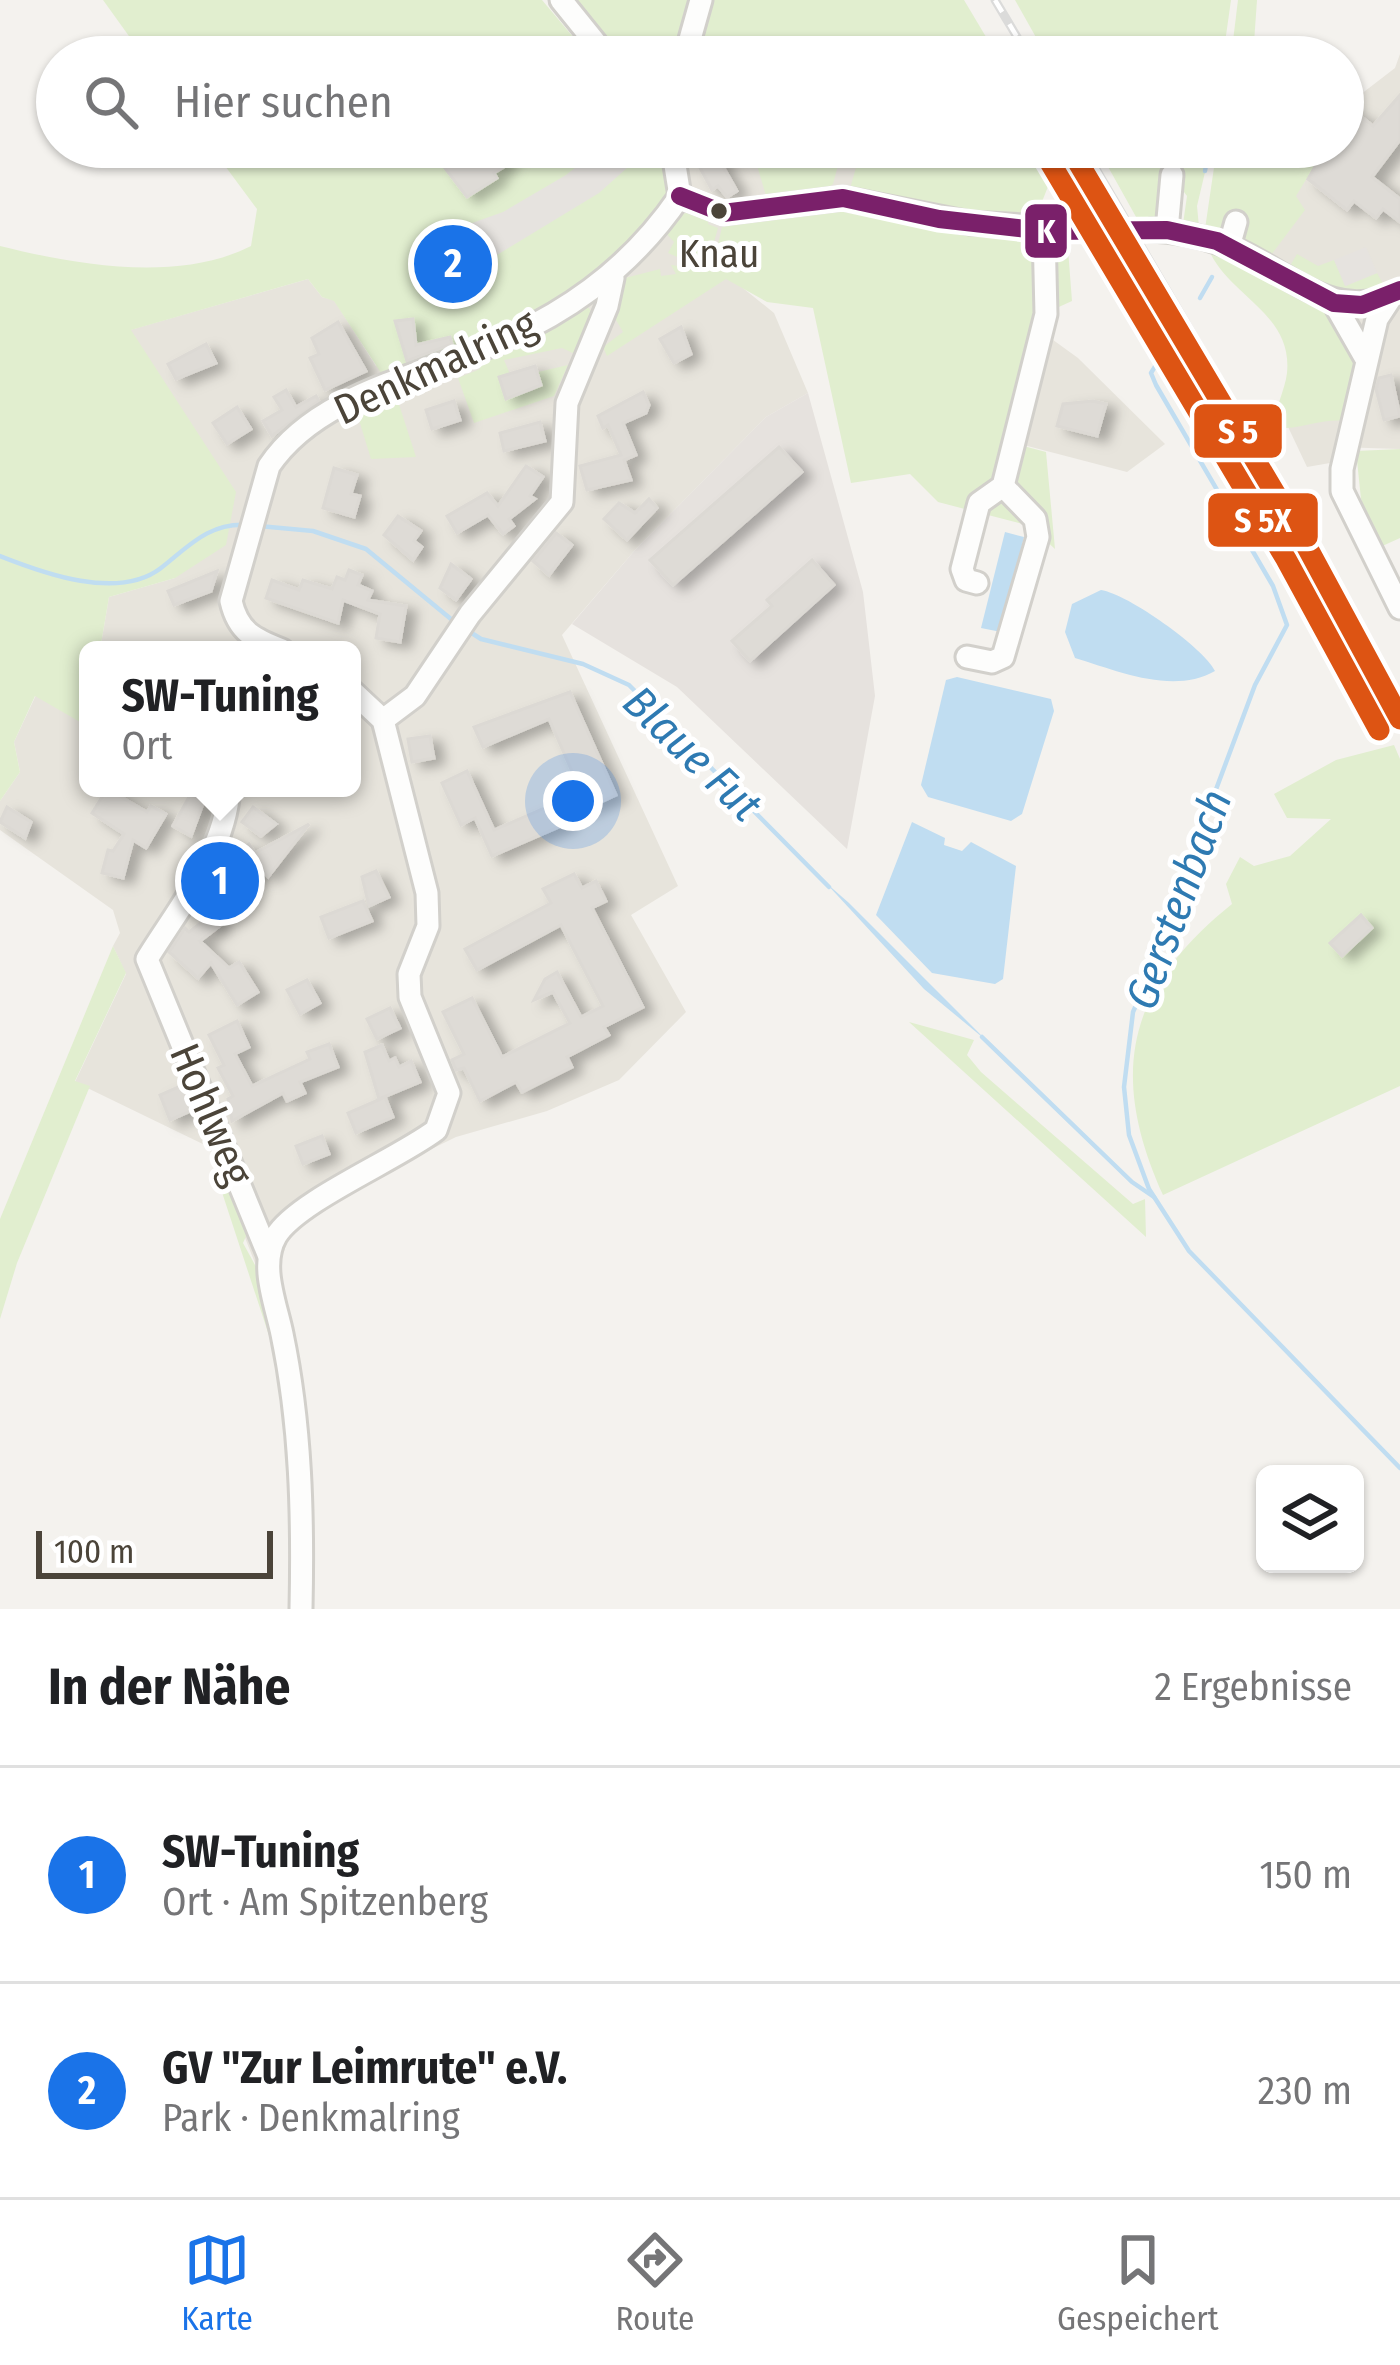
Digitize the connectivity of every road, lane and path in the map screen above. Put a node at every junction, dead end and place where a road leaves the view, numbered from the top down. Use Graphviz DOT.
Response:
graph roads {
  1 [pos="561,0"];
  2 [pos="701,0"];
  3 [pos="591,36"];
  4 [pos="691,36"];
  5 [pos="675,168"];
  6 [pos="1172,175"];
  7 [pos="680,196"];
  8 [pos="1236,223"];
  9 [pos="1099,230"];
  10 [pos="1044,231"];
  11 [pos="1223,244"];
  12 [pos="613,278"];
  13 [pos="1396,293"];
  14 [pos="1334,303"];
  15 [pos="1366,360"];
  16 [pos="1003,486"];
  17 [pos="977,583"];
  18 [pos="1400,608"];
  19 [pos="245,641"];
  20 [pos="967,657"];
  21 [pos="361,699"];
  22 [pos="383,720"];
  23 [pos="229,797"];
  24 [pos="268,1254"];
  25 [pos="301,1609"];
  1 -- 3 [label="street"];
  2 -- 4 [label="street"];
  5 -- 7 [label="street"];
  6 -- 11 [label="street"];
  7 -- 10 [label="street"];
  7 -- 12 [label="street, Denkmalring"];
  8 -- 11 [label="street"];
  9 -- 10 [label="street"];
  10 -- 16 [label="street"];
  11 -- 14 [label="street"];
  12 -- 19 [label="street, Denkmalring"];
  12 -- 22 [label="street, Denkmalring"];
  13 -- 14 [label="street"];
  13 -- 15 [label="street"];
  14 -- 15 [label="street"];
  15 -- 18 [label="street"];
  16 -- 17 [label="street"];
  16 -- 20 [label="street"];
  21 -- 22 [label="street"];
  22 -- 24 [label="street"];
  23 -- 24 [label="street, Hohlweg"];
  24 -- 25 [label="street, Hohlweg"];
}
